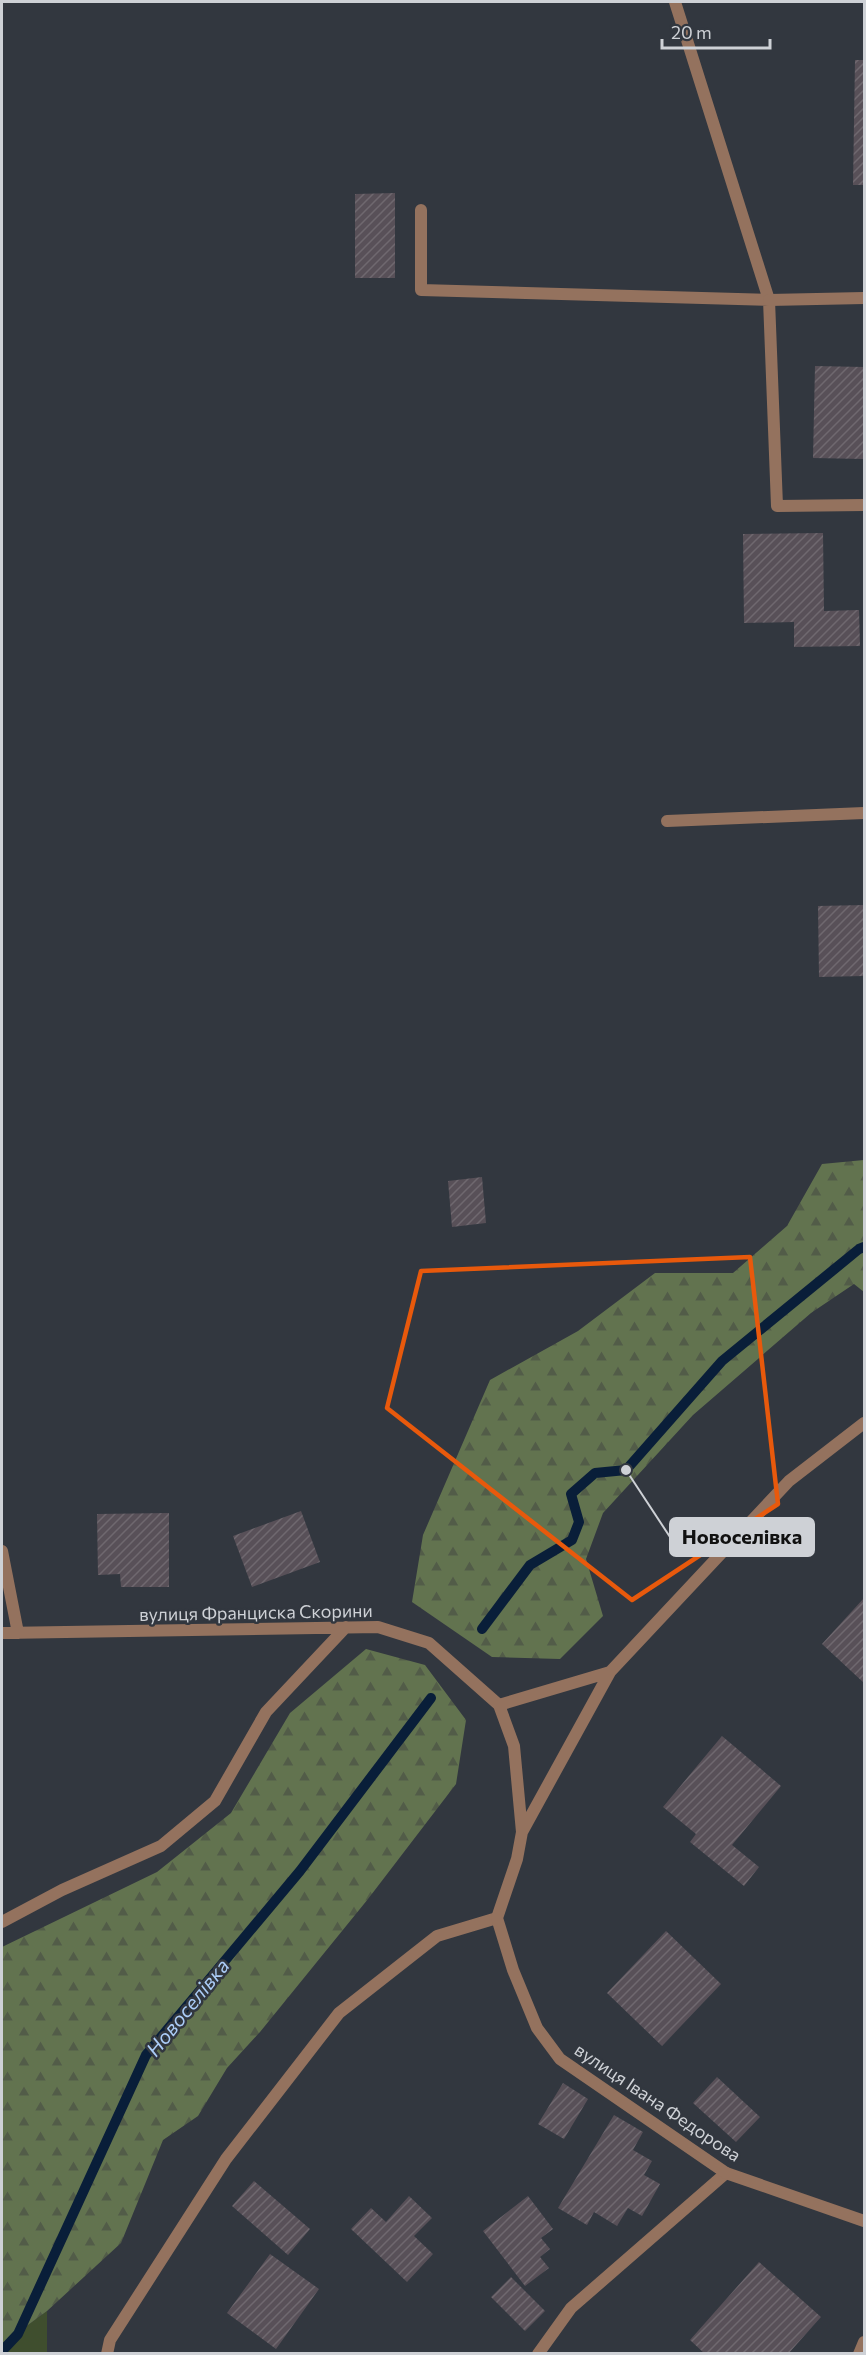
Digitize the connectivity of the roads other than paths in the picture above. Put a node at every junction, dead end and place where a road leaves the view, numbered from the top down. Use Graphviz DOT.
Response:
graph roads {
  1 [pos="675,2"];
  2 [pos="421,210"];
  3 [pos="864,298"];
  4 [pos="769,300"];
  5 [pos="864,505"];
  6 [pos="864,813"];
  7 [pos="667,821"];
  8 [pos="864,1423"];
  9 [pos="2,1551"];
  10 [pos="346,1627"];
  11 [pos="2,1633"];
  12 [pos="18,1633"];
  13 [pos="610,1672"];
  14 [pos="499,1705"];
  15 [pos="522,1832"];
  16 [pos="497,1918"];
  17 [pos="2,1922"];
  18 [pos="726,2173"];
  19 [pos="864,2221"];
  20 [pos="864,2342"];
  21 [pos="107,2354"];
  22 [pos="538,2354"];
  23 [pos="859,2354"];
  1 -- 4 [label="street"];
  2 -- 4 [label="street"];
  3 -- 4 [label="street"];
  4 -- 5 [label="street"];
  6 -- 7 [label="street"];
  8 -- 13 [label="street"];
  9 -- 12 [label="street"];
  10 -- 12 [label="street, вулиця Франциска Скорини"];
  10 -- 14 [label="street, вулиця Франциска Скорини"];
  10 -- 17 [label="street"];
  11 -- 12 [label="street, вулиця Франциска Скорини"];
  13 -- 14 [label="street"];
  13 -- 15 [label="street"];
  14 -- 15 [label="street, вулиця Франциска Скорини"];
  15 -- 16 [label="street"];
  16 -- 18 [label="street, вулиця Івана Федорова"];
  16 -- 21 [label="street"];
  18 -- 19 [label="street, вулиця Івана Федорова"];
  18 -- 22 [label="street"];
  20 -- 23 [label="street"];
}
